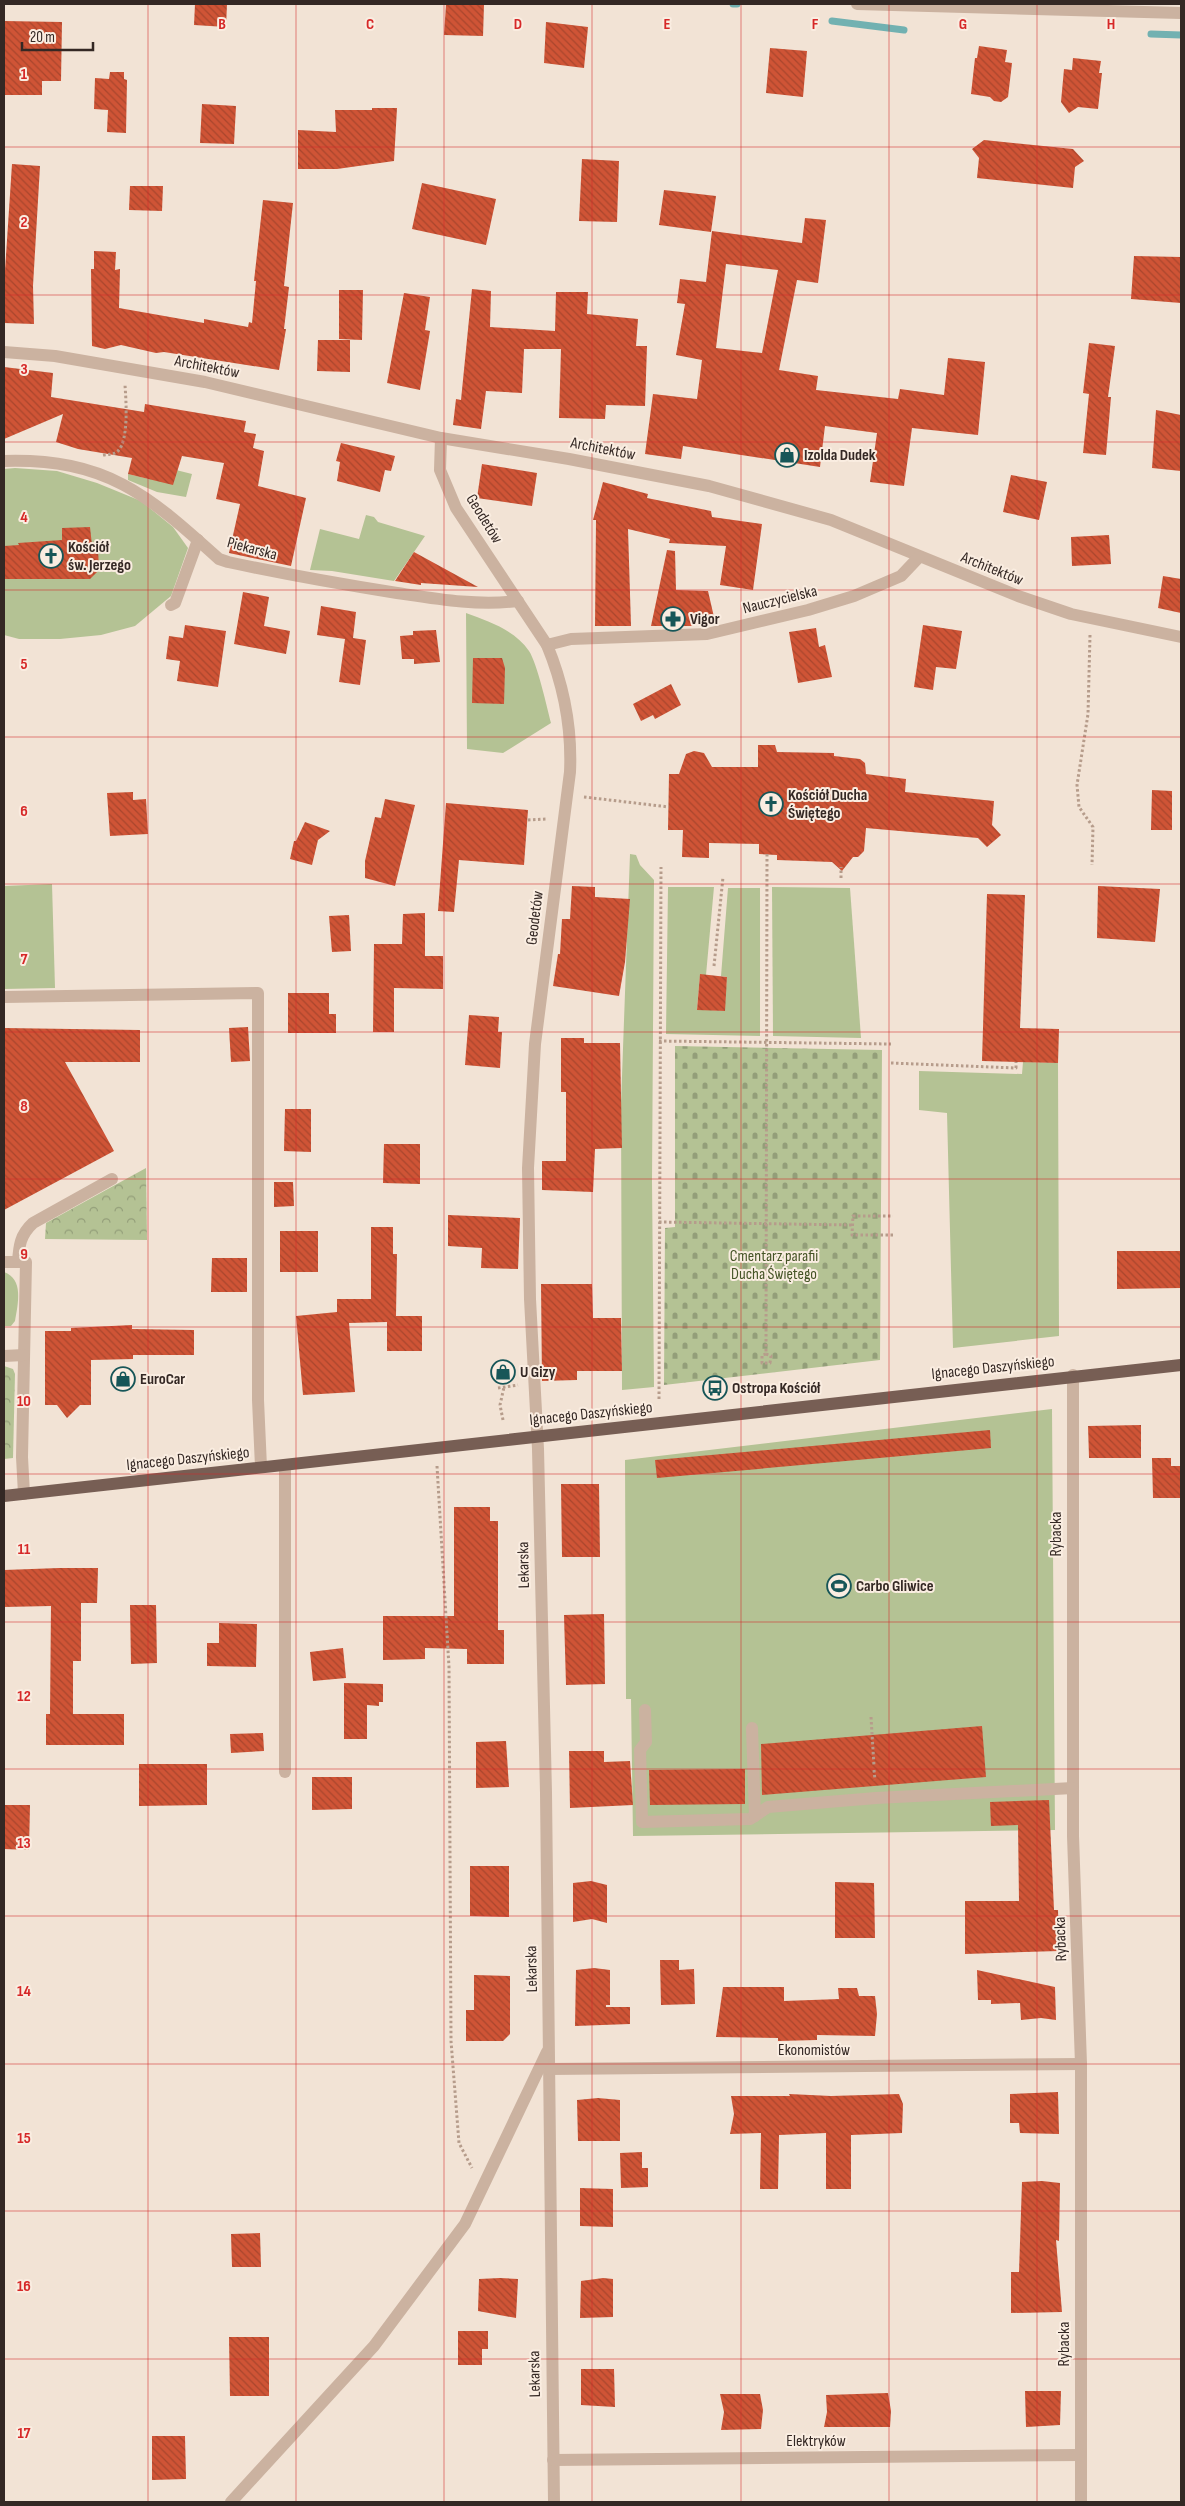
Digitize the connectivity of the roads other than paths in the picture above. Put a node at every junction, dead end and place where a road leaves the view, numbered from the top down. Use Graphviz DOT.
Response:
graph roads {
  1 [pos="857,4"];
  2 [pos="928,5"];
  3 [pos="1181,13"];
  4 [pos="4,352"];
  5 [pos="440,438"];
  6 [pos="4,461"];
  7 [pos="198,540"];
  8 [pos="919,557"];
  9 [pos="518,601"];
  10 [pos="171,605"];
  11 [pos="1181,637"];
  12 [pos="548,645"];
  13 [pos="4,997"];
  14 [pos="112,1179"];
  15 [pos="4,1262"];
  16 [pos="18,1262"];
  17 [pos="24,1355"];
  18 [pos="4,1356"];
  19 [pos="1181,1365"];
  20 [pos="1073,1375"];
  21 [pos="537,1436"];
  22 [pos="285,1465"];
  23 [pos="261,1467"];
  24 [pos="24,1494"];
  25 [pos="4,1496"];
  26 [pos="645,1710"];
  27 [pos="752,1728"];
  28 [pos="285,1772"];
  29 [pos="1073,1788"];
  30 [pos="755,1816"];
  31 [pos="549,2047"];
  32 [pos="1081,2064"];
  33 [pos="548,2069"];
  34 [pos="1080,2455"];
  35 [pos="553,2460"];
  36 [pos="231,2502"];
  37 [pos="554,2502"];
  38 [pos="1081,2502"];
  1 -- 2 [label="street"];
  2 -- 3 [label="street"];
  4 -- 5 [label="street, Architektów"];
  5 -- 8 [label="street, Architektów"];
  5 -- 9 [label="street, Geodetów"];
  6 -- 7 [label="street, Piekarska"];
  7 -- 9 [label="street, Piekarska"];
  7 -- 10 [label="street"];
  8 -- 11 [label="street, Architektów"];
  8 -- 12 [label="street, Nauczycielska"];
  9 -- 12 [label="street, Geodetów"];
  12 -- 21 [label="street, Geodetów"];
  13 -- 23 [label="street"];
  14 -- 16 [label="street"];
  15 -- 16 [label="street"];
  16 -- 17 [label="street"];
  17 -- 18 [label="street"];
  17 -- 24 [label="street"];
  19 -- 20 [label="main road, Ignacego Daszyńskiego"];
  20 -- 21 [label="main road, Ignacego Daszyńskiego"];
  20 -- 29 [label="street, Rybacka"];
  21 -- 22 [label="main road, Ignacego Daszyńskiego"];
  21 -- 31 [label="street, Lekarska"];
  22 -- 23 [label="main road, Ignacego Daszyńskiego"];
  22 -- 28 [label="street"];
  23 -- 24 [label="main road, Ignacego Daszyńskiego"];
  24 -- 25 [label="main road, Ignacego Daszyńskiego"];
  26 -- 30 [label="street"];
  27 -- 30 [label="street"];
  29 -- 30 [label="street"];
  29 -- 32 [label="street, Rybacka"];
  31 -- 33 [label="street, Lekarska"];
  31 -- 36 [label="street"];
  32 -- 33 [label="street, Ekonomistów"];
  32 -- 34 [label="street, Rybacka"];
  33 -- 35 [label="street, Lekarska"];
  34 -- 35 [label="street, Elektryków"];
  34 -- 38 [label="street, Rybacka"];
  35 -- 37 [label="street, Lekarska"];
}
